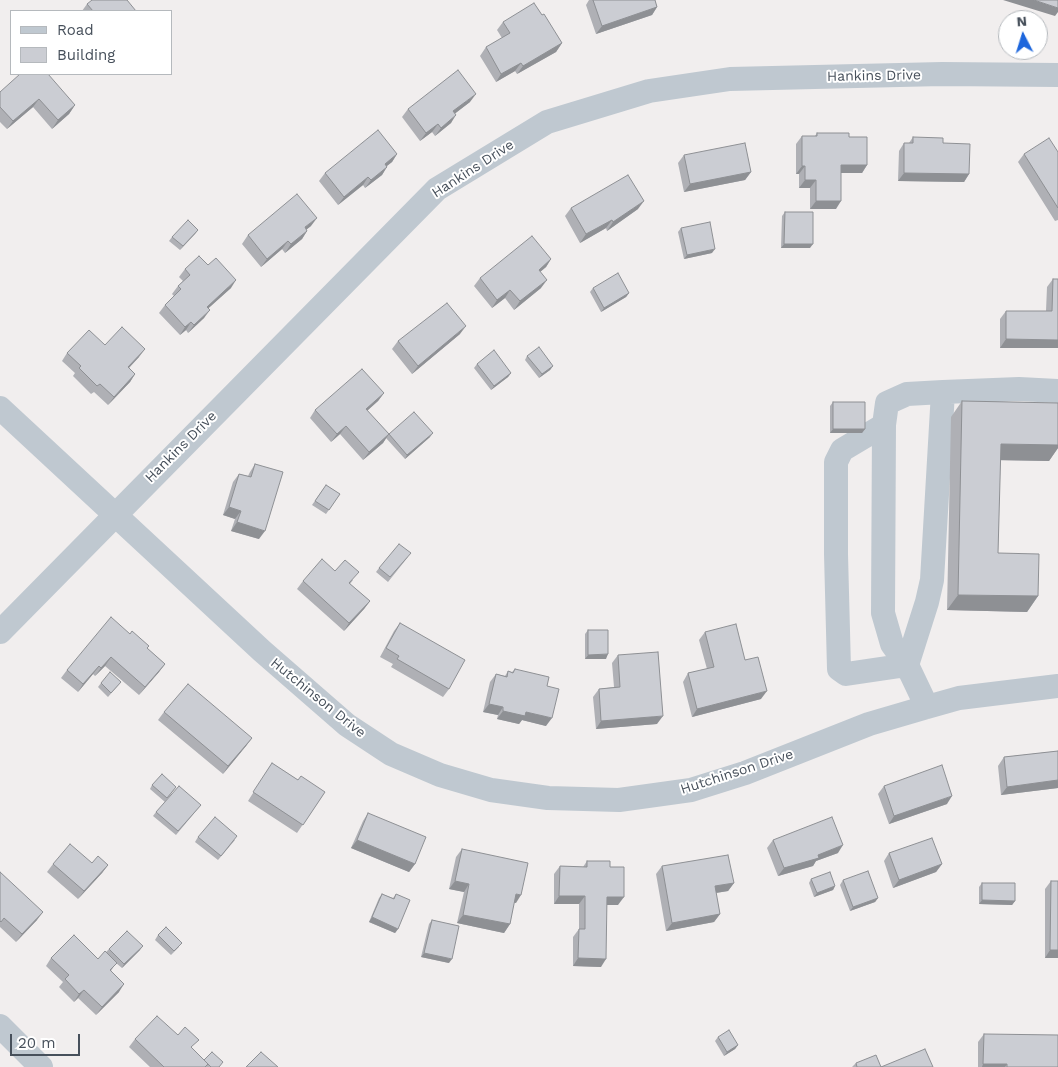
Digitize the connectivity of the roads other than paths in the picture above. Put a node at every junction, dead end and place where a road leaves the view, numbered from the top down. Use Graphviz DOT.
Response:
graph roads {
  1 [pos="1058,75"];
  2 [pos="1053,391"];
  3 [pos="943,392"];
  4 [pos="0,408"];
  5 [pos="884,425"];
  6 [pos="114,515"];
  7 [pos="0,632"];
  8 [pos="907,665"];
  9 [pos="1058,686"];
  10 [pos="927,707"];
  11 [pos="0,1026"];
  12 [pos="41,1067"];
  1 -- 6 [label="street, Hankins Drive"];
  2 -- 3 [label="street"];
  3 -- 5 [label="street"];
  3 -- 8 [label="street"];
  4 -- 6 [label="street, Hutchinson Drive"];
  5 -- 8 [label="street"];
  5 -- 8 [label="street"];
  6 -- 7 [label="street, Hankins Drive"];
  6 -- 10 [label="street, Hutchinson Drive"];
  8 -- 10 [label="street"];
  9 -- 10 [label="street, Hutchinson Drive"];
  11 -- 12 [label="street"];
}
